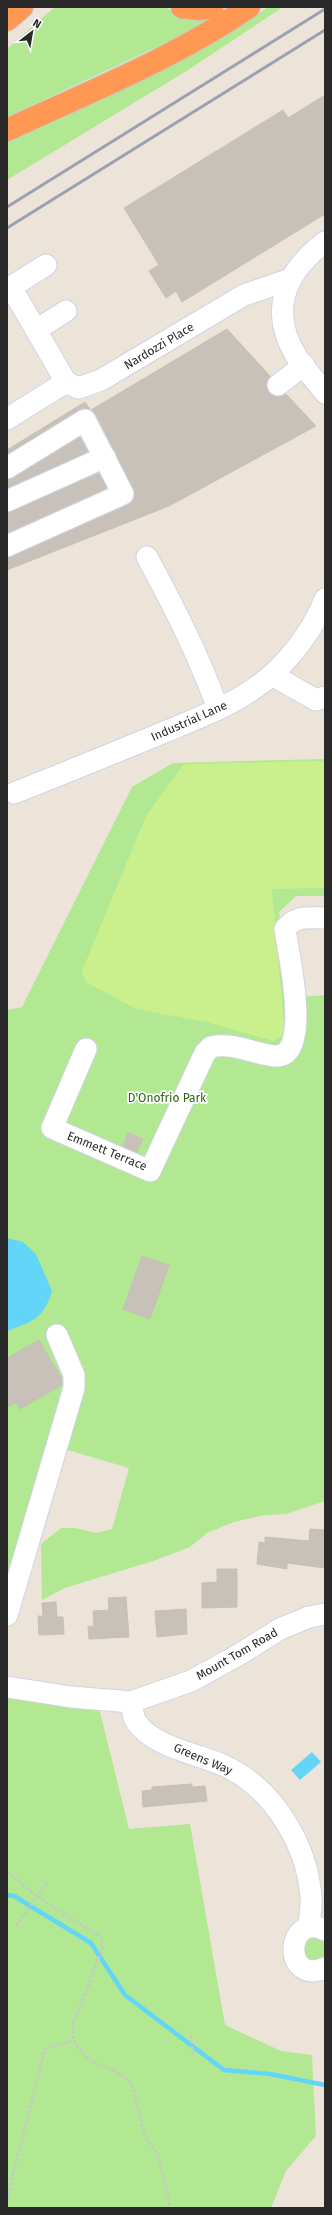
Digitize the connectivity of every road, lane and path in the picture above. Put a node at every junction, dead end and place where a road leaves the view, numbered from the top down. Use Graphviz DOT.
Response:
graph roads {
  1 [pos="22,7"];
  2 [pos="182,7"];
  3 [pos="212,7"];
  4 [pos="249,7"];
  5 [pos="7,20"];
  6 [pos="7,130"];
  7 [pos="325,242"];
  8 [pos="46,265"];
  9 [pos="288,280"];
  10 [pos="66,311"];
  11 [pos="41,338"];
  12 [pos="304,366"];
  13 [pos="66,382"];
  14 [pos="278,385"];
  15 [pos="325,392"];
  16 [pos="7,419"];
  17 [pos="105,457"];
  18 [pos="7,468"];
  19 [pos="7,501"];
  20 [pos="7,546"];
  21 [pos="147,557"];
  22 [pos="325,599"];
  23 [pos="272,675"];
  24 [pos="322,694"];
  25 [pos="218,709"];
  26 [pos="14,793"];
  27 [pos="325,918"];
  28 [pos="86,1049"];
  29 [pos="57,1335"];
  30 [pos="325,1614"];
  31 [pos="7,1615"];
  32 [pos="7,1687"];
  33 [pos="130,1702"];
  34 [pos="7,1871"];
  35 [pos="48,1881"];
  36 [pos="16,1926"];
  37 [pos="317,1928"];
  38 [pos="325,1968"];
  39 [pos="191,2036"];
  40 [pos="73,2041"];
  41 [pos="192,2054"];
  42 [pos="7,2200"];
  43 [pos="169,2208"];
  1 -- 5 [label="highway"];
  2 -- 3 [label="highway"];
  4 -- 6 [label="highway"];
  7 -- 9 [label="street"];
  8 -- 11 [label="street"];
  9 -- 12 [label="street"];
  9 -- 13 [label="street, Nardozzi Place"];
  10 -- 11 [label="street"];
  11 -- 13 [label="street"];
  12 -- 14 [label="street"];
  12 -- 15 [label="street"];
  13 -- 16 [label="street"];
  17 -- 18 [label="street"];
  17 -- 19 [label="street"];
  17 -- 20 [label="street"];
  21 -- 25 [label="street"];
  22 -- 23 [label="street, Industrial Lane"];
  23 -- 24 [label="street"];
  23 -- 25 [label="street, Industrial Lane"];
  25 -- 26 [label="street, Industrial Lane"];
  27 -- 28 [label="street, Emmett Terrace"];
  29 -- 31 [label="street"];
  30 -- 33 [label="street, Mount Tom Road"];
  32 -- 33 [label="street, Mount Tom Road"];
  33 -- 37 [label="street, Greens Way"];
  34 -- 40 [label="path"];
  35 -- 36 [label="path, bridge"];
  37 -- 38 [label="street, Greens Way"];
  39 -- 41 [label="path"];
  40 -- 42 [label="path"];
  40 -- 43 [label="path"];
}
